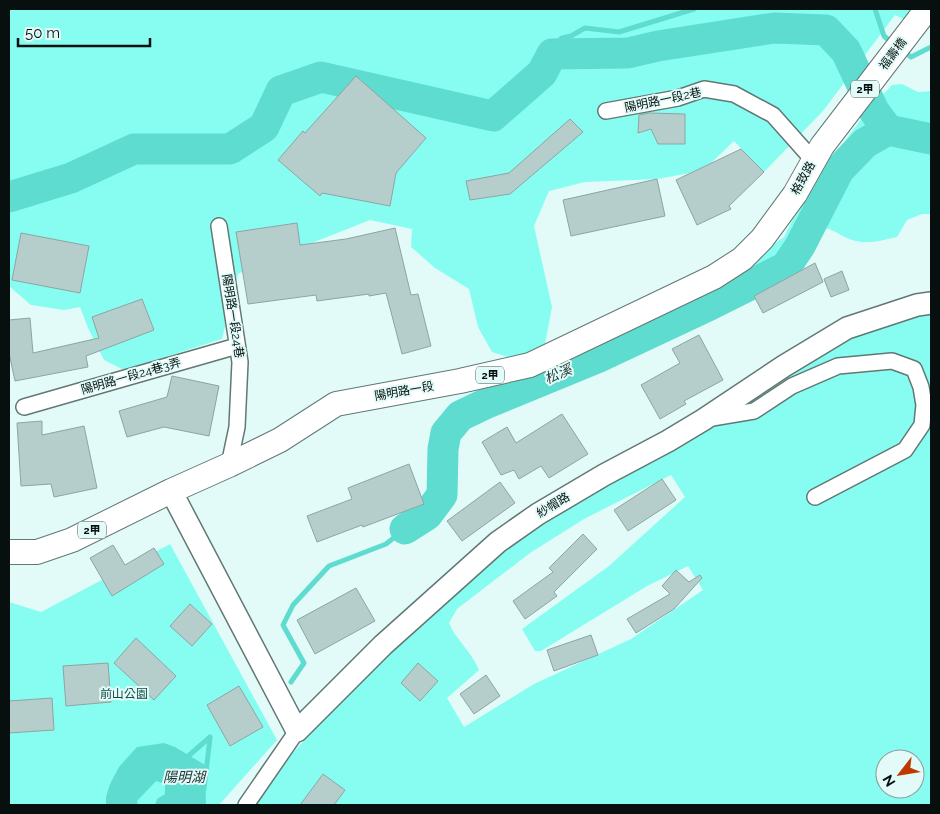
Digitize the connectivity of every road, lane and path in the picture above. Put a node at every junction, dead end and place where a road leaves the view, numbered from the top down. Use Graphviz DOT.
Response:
graph roads {
  1 [pos="927,9"];
  2 [pos="606,112"];
  3 [pos="818,153"];
  4 [pos="784,210"];
  5 [pos="219,226"];
  6 [pos="931,302"];
  7 [pos="237,346"];
  8 [pos="24,407"];
  9 [pos="703,420"];
  10 [pos="229,466"];
  11 [pos="171,491"];
  12 [pos="816,497"];
  13 [pos="9,552"];
  14 [pos="297,730"];
  15 [pos="246,805"];
  1 -- 3 [label="main road, 福壽橋 / 2甲"];
  2 -- 3 [label="street, 陽明路一段2巷"];
  3 -- 4 [label="main road, 格致路 / 2甲"];
  4 -- 10 [label="main road, 陽明路一段 / 2甲"];
  5 -- 7 [label="street, 陽明路一段24巷"];
  6 -- 9 [label="street, 紗帽路"];
  7 -- 8 [label="street, 陽明路一段24巷3弄"];
  7 -- 10 [label="street, 陽明路一段24巷"];
  9 -- 12 [label="street"];
  9 -- 14 [label="street, 紗帽路"];
  10 -- 11 [label="main road, 陽明路一段 / 2甲"];
  11 -- 13 [label="main road, 陽明路一段 / 2甲"];
  11 -- 14 [label="street"];
  14 -- 15 [label="street, 紗帽路"];
}
